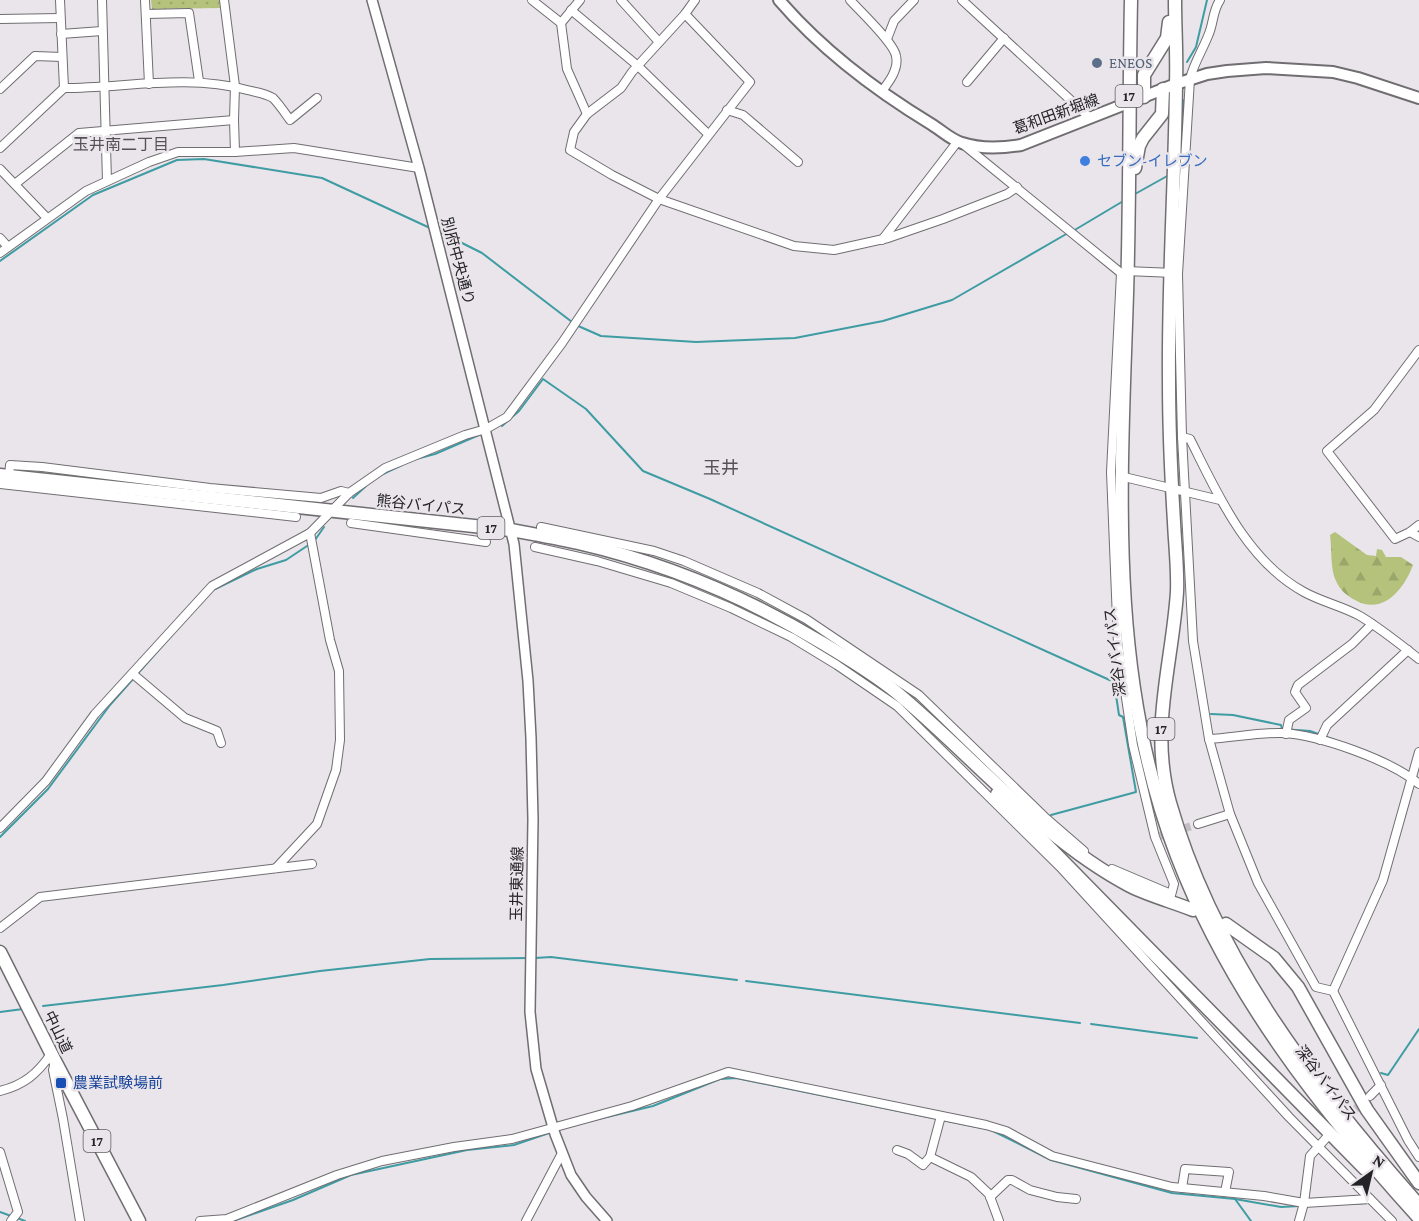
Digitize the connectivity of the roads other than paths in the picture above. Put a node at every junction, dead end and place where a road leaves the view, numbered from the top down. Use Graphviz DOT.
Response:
graph roads {
  1 [pos="60,0"];
  2 [pos="102,0"];
  3 [pos="145,0"];
  4 [pos="224,0"];
  5 [pos="372,0"];
  6 [pos="532,0"];
  7 [pos="580,0"];
  8 [pos="621,0"];
  9 [pos="695,0"];
  10 [pos="779,0"];
  11 [pos="850,0"];
  12 [pos="914,0"];
  13 [pos="962,0"];
  14 [pos="1131,0"];
  15 [pos="1220,0"];
  16 [pos="1175,5"];
  17 [pos="571,10"];
  18 [pos="146,14"];
  19 [pos="685,14"];
  20 [pos="60,18"];
  21 [pos="0,19"];
  22 [pos="561,23"];
  23 [pos="102,31"];
  24 [pos="61,34"];
  25 [pos="1004,38"];
  26 [pos="887,39"];
  27 [pos="659,42"];
  28 [pos="62,57"];
  29 [pos="638,66"];
  30 [pos="1190,79"];
  31 [pos="199,81"];
  32 [pos="967,82"];
  33 [pos="149,84"];
  34 [pos="1176,84"];
  35 [pos="1,85"];
  36 [pos="235,86"];
  37 [pos="63,88"];
  38 [pos="104,88"];
  39 [pos="1163,89"];
  40 [pos="882,91"];
  41 [pos="1144,97"];
  42 [pos="317,98"];
  43 [pos="1419,98"];
  44 [pos="1129,103"];
  45 [pos="727,110"];
  46 [pos="587,114"];
  47 [pos="1090,118"];
  48 [pos="234,120"];
  49 [pos="104,131"];
  50 [pos="708,134"];
  51 [pos="960,142"];
  52 [pos="0,148"];
  53 [pos="236,152"];
  54 [pos="798,162"];
  55 [pos="419,168"];
  56 [pos="0,169"];
  57 [pos="107,181"];
  58 [pos="15,184"];
  59 [pos="1017,187"];
  60 [pos="1128,195"];
  61 [pos="659,199"];
  62 [pos="47,218"];
  63 [pos="0,238"];
  64 [pos="882,240"];
  65 [pos="8,247"];
  66 [pos="0,253"];
  67 [pos="1124,272"];
  68 [pos="1174,273"];
  69 [pos="1419,350"];
  70 [pos="1416,364"];
  71 [pos="486,429"];
  72 [pos="1182,437"];
  73 [pos="1116,474"];
  74 [pos="3,478"];
  75 [pos="1172,488"];
  76 [pos="1185,492"];
  77 [pos="349,493"];
  78 [pos="1220,500"];
  79 [pos="238,505"];
  80 [pos="330,511"];
  81 [pos="296,517"];
  82 [pos="392,518"];
  83 [pos="351,523"];
  84 [pos="1419,525"];
  85 [pos="541,527"];
  86 [pos="511,530"];
  87 [pos="1410,532"];
  88 [pos="310,533"];
  89 [pos="1419,537"];
  90 [pos="486,542"];
  91 [pos="535,547"];
  92 [pos="680,560"];
  93 [pos="673,577"];
  94 [pos="1372,624"];
  95 [pos="798,628"];
  96 [pos="1408,650"];
  97 [pos="1419,659"];
  98 [pos="133,674"];
  99 [pos="935,727"];
  100 [pos="1286,734"];
  101 [pos="1321,737"];
  102 [pos="1209,739"];
  103 [pos="221,743"];
  104 [pos="1419,752"];
  105 [pos="1416,781"];
  106 [pos="1230,814"];
  107 [pos="1198,824"];
  108 [pos="0,828"];
  109 [pos="1086,856"];
  110 [pos="312,864"];
  111 [pos="1065,867"];
  112 [pos="276,868"];
  113 [pos="1170,898"];
  114 [pos="1193,910"];
  115 [pos="1226,924"];
  116 [pos="0,928"];
  117 [pos="0,952"];
  118 [pos="1333,991"];
  119 [pos="53,1057"];
  120 [pos="1381,1085"];
  121 [pos="0,1091"];
  122 [pos="1370,1096"];
  123 [pos="940,1119"];
  124 [pos="554,1129"];
  125 [pos="1327,1137"];
  126 [pos="1318,1146"];
  127 [pos="897,1150"];
  128 [pos="0,1152"];
  129 [pos="562,1153"];
  130 [pos="1418,1155"];
  131 [pos="930,1156"];
  132 [pos="1419,1183"];
  133 [pos="1182,1188"];
  134 [pos="1225,1192"];
  135 [pos="990,1197"];
  136 [pos="1076,1199"];
  137 [pos="1370,1199"];
  138 [pos="1419,1204"];
  139 [pos="1303,1206"];
  140 [pos="14,1218"];
  141 [pos="1419,1218"];
  142 [pos="80,1221"];
  143 [pos="139,1221"];
  144 [pos="200,1221"];
  145 [pos="526,1221"];
  146 [pos="607,1221"];
  147 [pos="999,1221"];
  148 [pos="1299,1221"];
  149 [pos="1392,1221"];
  150 [pos="1415,1221"];
  1 -- 20 [label="street"];
  2 -- 23 [label="street"];
  3 -- 18 [label="street"];
  4 -- 36 [label="street"];
  5 -- 55 [label="street, 別府中央通り"];
  6 -- 22 [label="street"];
  7 -- 17 [label="street"];
  8 -- 27 [label="street"];
  9 -- 19 [label="street"];
  10 -- 40 [label="main road, 葛和田新堀線"];
  11 -- 26 [label="street"];
  12 -- 26 [label="street"];
  13 -- 25 [label="street"];
  14 -- 44 [label="highway, 深谷バイパス / 17"];
  15 -- 30 [label="street"];
  16 -- 34 [label="highway, 深谷バイパス / 17"];
  16 -- 41 [label="highway"];
  17 -- 22 [label="street"];
  17 -- 29 [label="street"];
  18 -- 31 [label="street"];
  18 -- 33 [label="street"];
  19 -- 27 [label="street"];
  19 -- 45 [label="street"];
  20 -- 21 [label="street"];
  20 -- 24 [label="street"];
  22 -- 46 [label="street"];
  23 -- 24 [label="street"];
  23 -- 38 [label="street"];
  24 -- 28 [label="street"];
  25 -- 32 [label="street"];
  25 -- 47 [label="street"];
  26 -- 40 [label="street"];
  27 -- 29 [label="street"];
  28 -- 35 [label="street"];
  28 -- 37 [label="street"];
  29 -- 46 [label="street"];
  29 -- 50 [label="street"];
  30 -- 34 [label="main road, 葛和田新堀線"];
  30 -- 43 [label="main road, 葛和田新堀線"];
  30 -- 68 [label="street"];
  31 -- 33 [label="street"];
  31 -- 36 [label="street"];
  33 -- 38 [label="street"];
  34 -- 39 [label="main road, 葛和田新堀線"];
  34 -- 68 [label="highway, 深谷バイパス / 17"];
  36 -- 42 [label="street"];
  36 -- 48 [label="street"];
  37 -- 38 [label="street"];
  37 -- 52 [label="street"];
  38 -- 49 [label="street"];
  39 -- 41 [label="main road, 葛和田新堀線"];
  39 -- 60 [label="highway"];
  40 -- 51 [label="main road, 葛和田新堀線"];
  41 -- 44 [label="main road, 葛和田新堀線"];
  44 -- 47 [label="main road, 葛和田新堀線"];
  44 -- 60 [label="highway, 深谷バイパス / 17"];
  45 -- 50 [label="street"];
  45 -- 54 [label="street"];
  46 -- 61 [label="street"];
  47 -- 51 [label="main road, 葛和田新堀線"];
  48 -- 49 [label="street"];
  48 -- 53 [label="street"];
  49 -- 57 [label="street"];
  49 -- 58 [label="street"];
  50 -- 61 [label="street"];
  51 -- 59 [label="street"];
  51 -- 64 [label="street"];
  53 -- 55 [label="street"];
  53 -- 57 [label="street"];
  55 -- 71 [label="street, 別府中央通り"];
  56 -- 58 [label="street"];
  57 -- 62 [label="street"];
  58 -- 62 [label="street"];
  59 -- 64 [label="street"];
  59 -- 67 [label="street"];
  60 -- 67 [label="highway, 深谷バイパス / 17"];
  61 -- 64 [label="street"];
  61 -- 71 [label="street"];
  62 -- 65 [label="street"];
  63 -- 65 [label="street"];
  65 -- 66 [label="street"];
  67 -- 68 [label="street"];
  67 -- 73 [label="highway, 深谷バイパス / 17"];
  68 -- 72 [label="street"];
  68 -- 75 [label="highway, 深谷バイパス / 17"];
  69 -- 70 [label="street"];
  70 -- 87 [label="street"];
  71 -- 77 [label="street"];
  71 -- 86 [label="street, 別府中央通り"];
  72 -- 76 [label="street"];
  72 -- 78 [label="street"];
  73 -- 75 [label="street"];
  73 -- 113 [label="street"];
  73 -- 141 [label="highway, 深谷バイパス / 17"];
  74 -- 77 [label="street"];
  74 -- 79 [label="highway, 熊谷バイパス / 17"];
  75 -- 76 [label="street"];
  75 -- 138 [label="highway, 深谷バイパス / 17"];
  76 -- 78 [label="street"];
  76 -- 102 [label="street"];
  77 -- 80 [label="street"];
  78 -- 94 [label="street"];
  79 -- 80 [label="highway, 熊谷バイパス / 17"];
  79 -- 81 [label="street"];
  80 -- 82 [label="highway, 熊谷バイパス / 17"];
  80 -- 88 [label="street"];
  82 -- 83 [label="street"];
  82 -- 86 [label="highway, 熊谷バイパス / 17"];
  82 -- 90 [label="street"];
  84 -- 87 [label="street"];
  85 -- 92 [label="street"];
  86 -- 93 [label="highway, 熊谷バイパス / 17"];
  86 -- 124 [label="street, 玉井東通線"];
  87 -- 89 [label="street"];
  88 -- 98 [label="street"];
  88 -- 112 [label="street"];
  91 -- 93 [label="street"];
  92 -- 93 [label="street"];
  92 -- 95 [label="street"];
  93 -- 95 [label="highway, 熊谷バイパス / 17"];
  94 -- 96 [label="street"];
  94 -- 100 [label="street"];
  95 -- 99 [label="highway, 熊谷バイパス / 17"];
  95 -- 109 [label="street"];
  95 -- 111 [label="street"];
  96 -- 97 [label="street"];
  96 -- 101 [label="street"];
  98 -- 103 [label="street"];
  98 -- 108 [label="street"];
  99 -- 109 [label="highway, 17"];
  99 -- 111 [label="highway, 17"];
  100 -- 101 [label="street"];
  100 -- 102 [label="street"];
  101 -- 105 [label="street"];
  102 -- 106 [label="street"];
  104 -- 105 [label="street"];
  105 -- 118 [label="street"];
  106 -- 107 [label="street"];
  106 -- 118 [label="street"];
  109 -- 113 [label="highway, 17"];
  110 -- 112 [label="street"];
  111 -- 126 [label="street"];
  111 -- 150 [label="highway, 17"];
  112 -- 116 [label="street"];
  113 -- 114 [label="highway, 17"];
  115 -- 132 [label="highway"];
  117 -- 119 [label="highway, 中山道 / 17"];
  118 -- 120 [label="street"];
  119 -- 121 [label="street"];
  119 -- 142 [label="street"];
  119 -- 143 [label="highway, 中山道 / 17"];
  120 -- 122 [label="street"];
  120 -- 130 [label="street"];
  123 -- 124 [label="street"];
  123 -- 131 [label="street"];
  123 -- 133 [label="street"];
  124 -- 129 [label="street, 玉井東通線"];
  124 -- 144 [label="street"];
  125 -- 126 [label="street"];
  126 -- 137 [label="street"];
  126 -- 139 [label="street"];
  127 -- 131 [label="street"];
  128 -- 140 [label="street"];
  129 -- 145 [label="street"];
  129 -- 146 [label="street, 玉井東通線"];
  131 -- 135 [label="street"];
  133 -- 134 [label="street"];
  133 -- 134 [label="street"];
  134 -- 139 [label="street"];
  135 -- 136 [label="street"];
  135 -- 147 [label="street"];
  137 -- 139 [label="street"];
  137 -- 149 [label="street"];
  139 -- 148 [label="street"];
}
